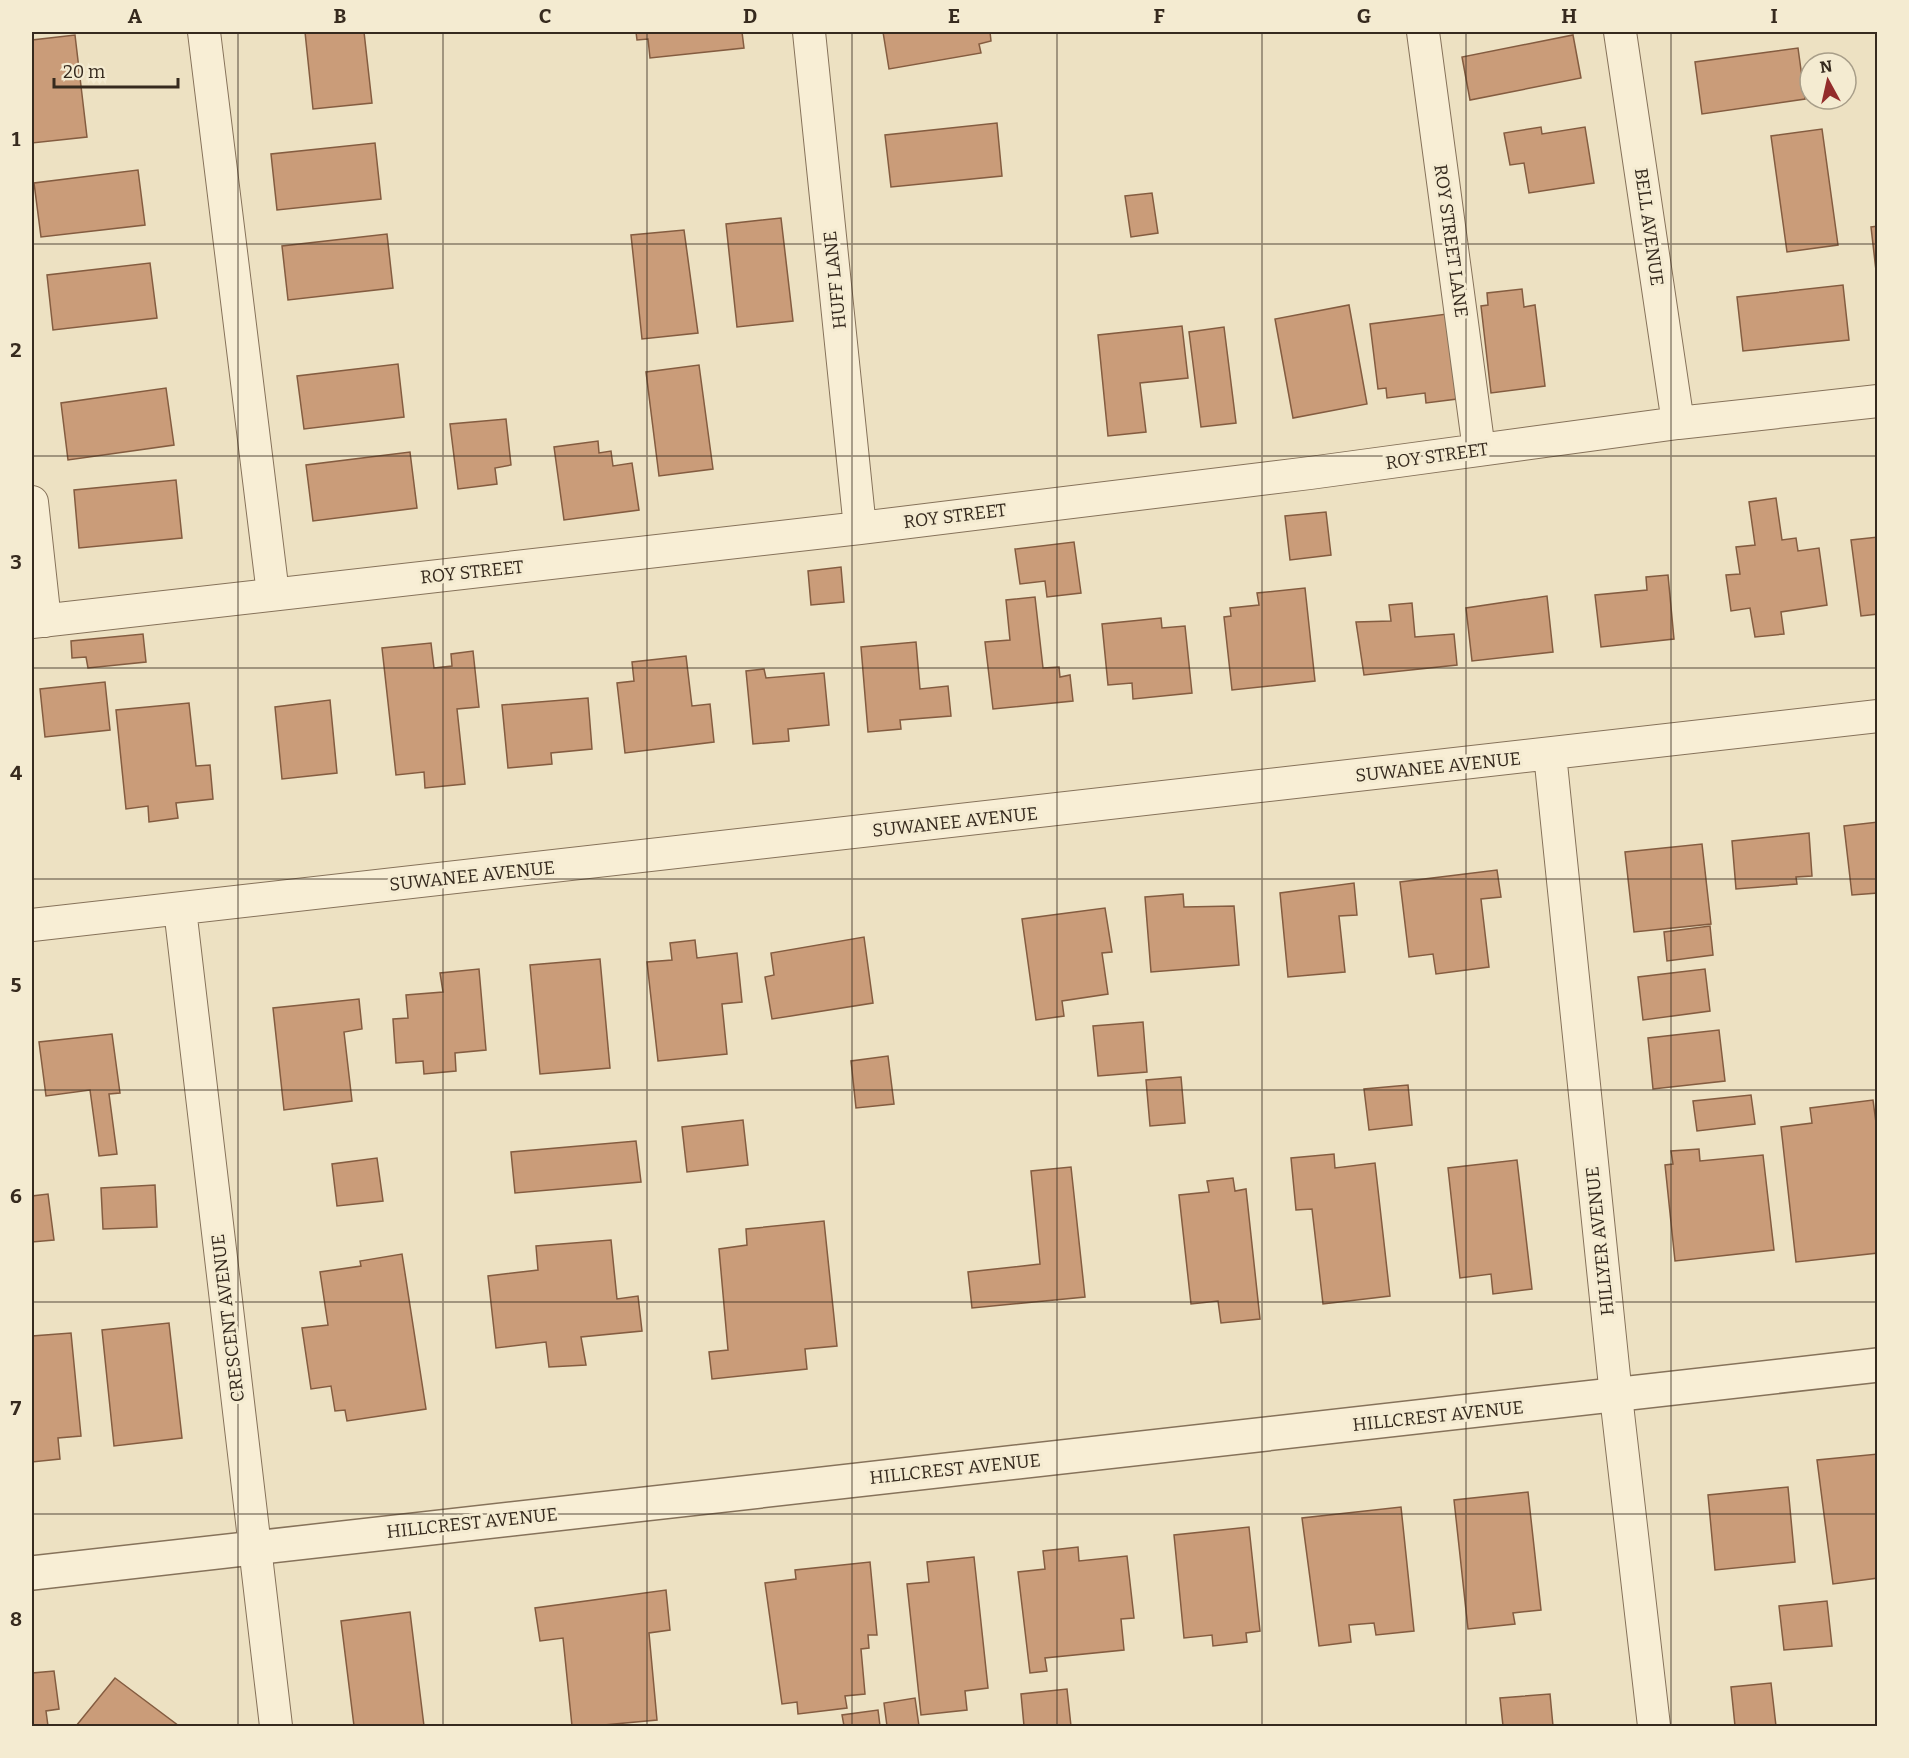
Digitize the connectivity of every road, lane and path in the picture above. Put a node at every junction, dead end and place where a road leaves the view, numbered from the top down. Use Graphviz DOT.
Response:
graph roads {
  1 [pos="204,32"];
  2 [pos="809,32"];
  3 [pos="1423,32"];
  4 [pos="1620,32"];
  5 [pos="1878,401"];
  6 [pos="1678,423"];
  7 [pos="1479,450"];
  8 [pos="32,502"];
  9 [pos="860,528"];
  10 [pos="273,594"];
  11 [pos="38,621"];
  12 [pos="1878,716"];
  13 [pos="1550,754"];
  14 [pos="180,909"];
  15 [pos="32,926"];
  16 [pos="1878,1365"];
  17 [pos="1616,1396"];
  18 [pos="255,1547"];
  19 [pos="32,1573"];
  20 [pos="276,1726"];
  21 [pos="1654,1726"];
  1 -- 10 [label="street"];
  2 -- 9 [label="street, HUFF LANE"];
  3 -- 7 [label="street, ROY STREET LANE"];
  4 -- 6 [label="street, BELL AVENUE"];
  5 -- 6 [label="street, ROY STREET"];
  6 -- 7 [label="street, ROY STREET"];
  7 -- 9 [label="street, ROY STREET"];
  8 -- 11 [label="street"];
  9 -- 10 [label="street, ROY STREET"];
  10 -- 11 [label="street, ROY STREET"];
  12 -- 13 [label="street, SUWANEE AVENUE"];
  13 -- 14 [label="street, SUWANEE AVENUE"];
  13 -- 17 [label="street, HILLYER AVENUE"];
  14 -- 15 [label="street, SUWANEE AVENUE"];
  14 -- 18 [label="street, CRESCENT AVENUE"];
  16 -- 17 [label="street, HILLCREST AVENUE"];
  17 -- 18 [label="street, HILLCREST AVENUE"];
  17 -- 21 [label="street, HILLYER AVENUE"];
  18 -- 19 [label="street, HILLCREST AVENUE"];
  18 -- 20 [label="street, CRESCENT AVENUE"];
}
